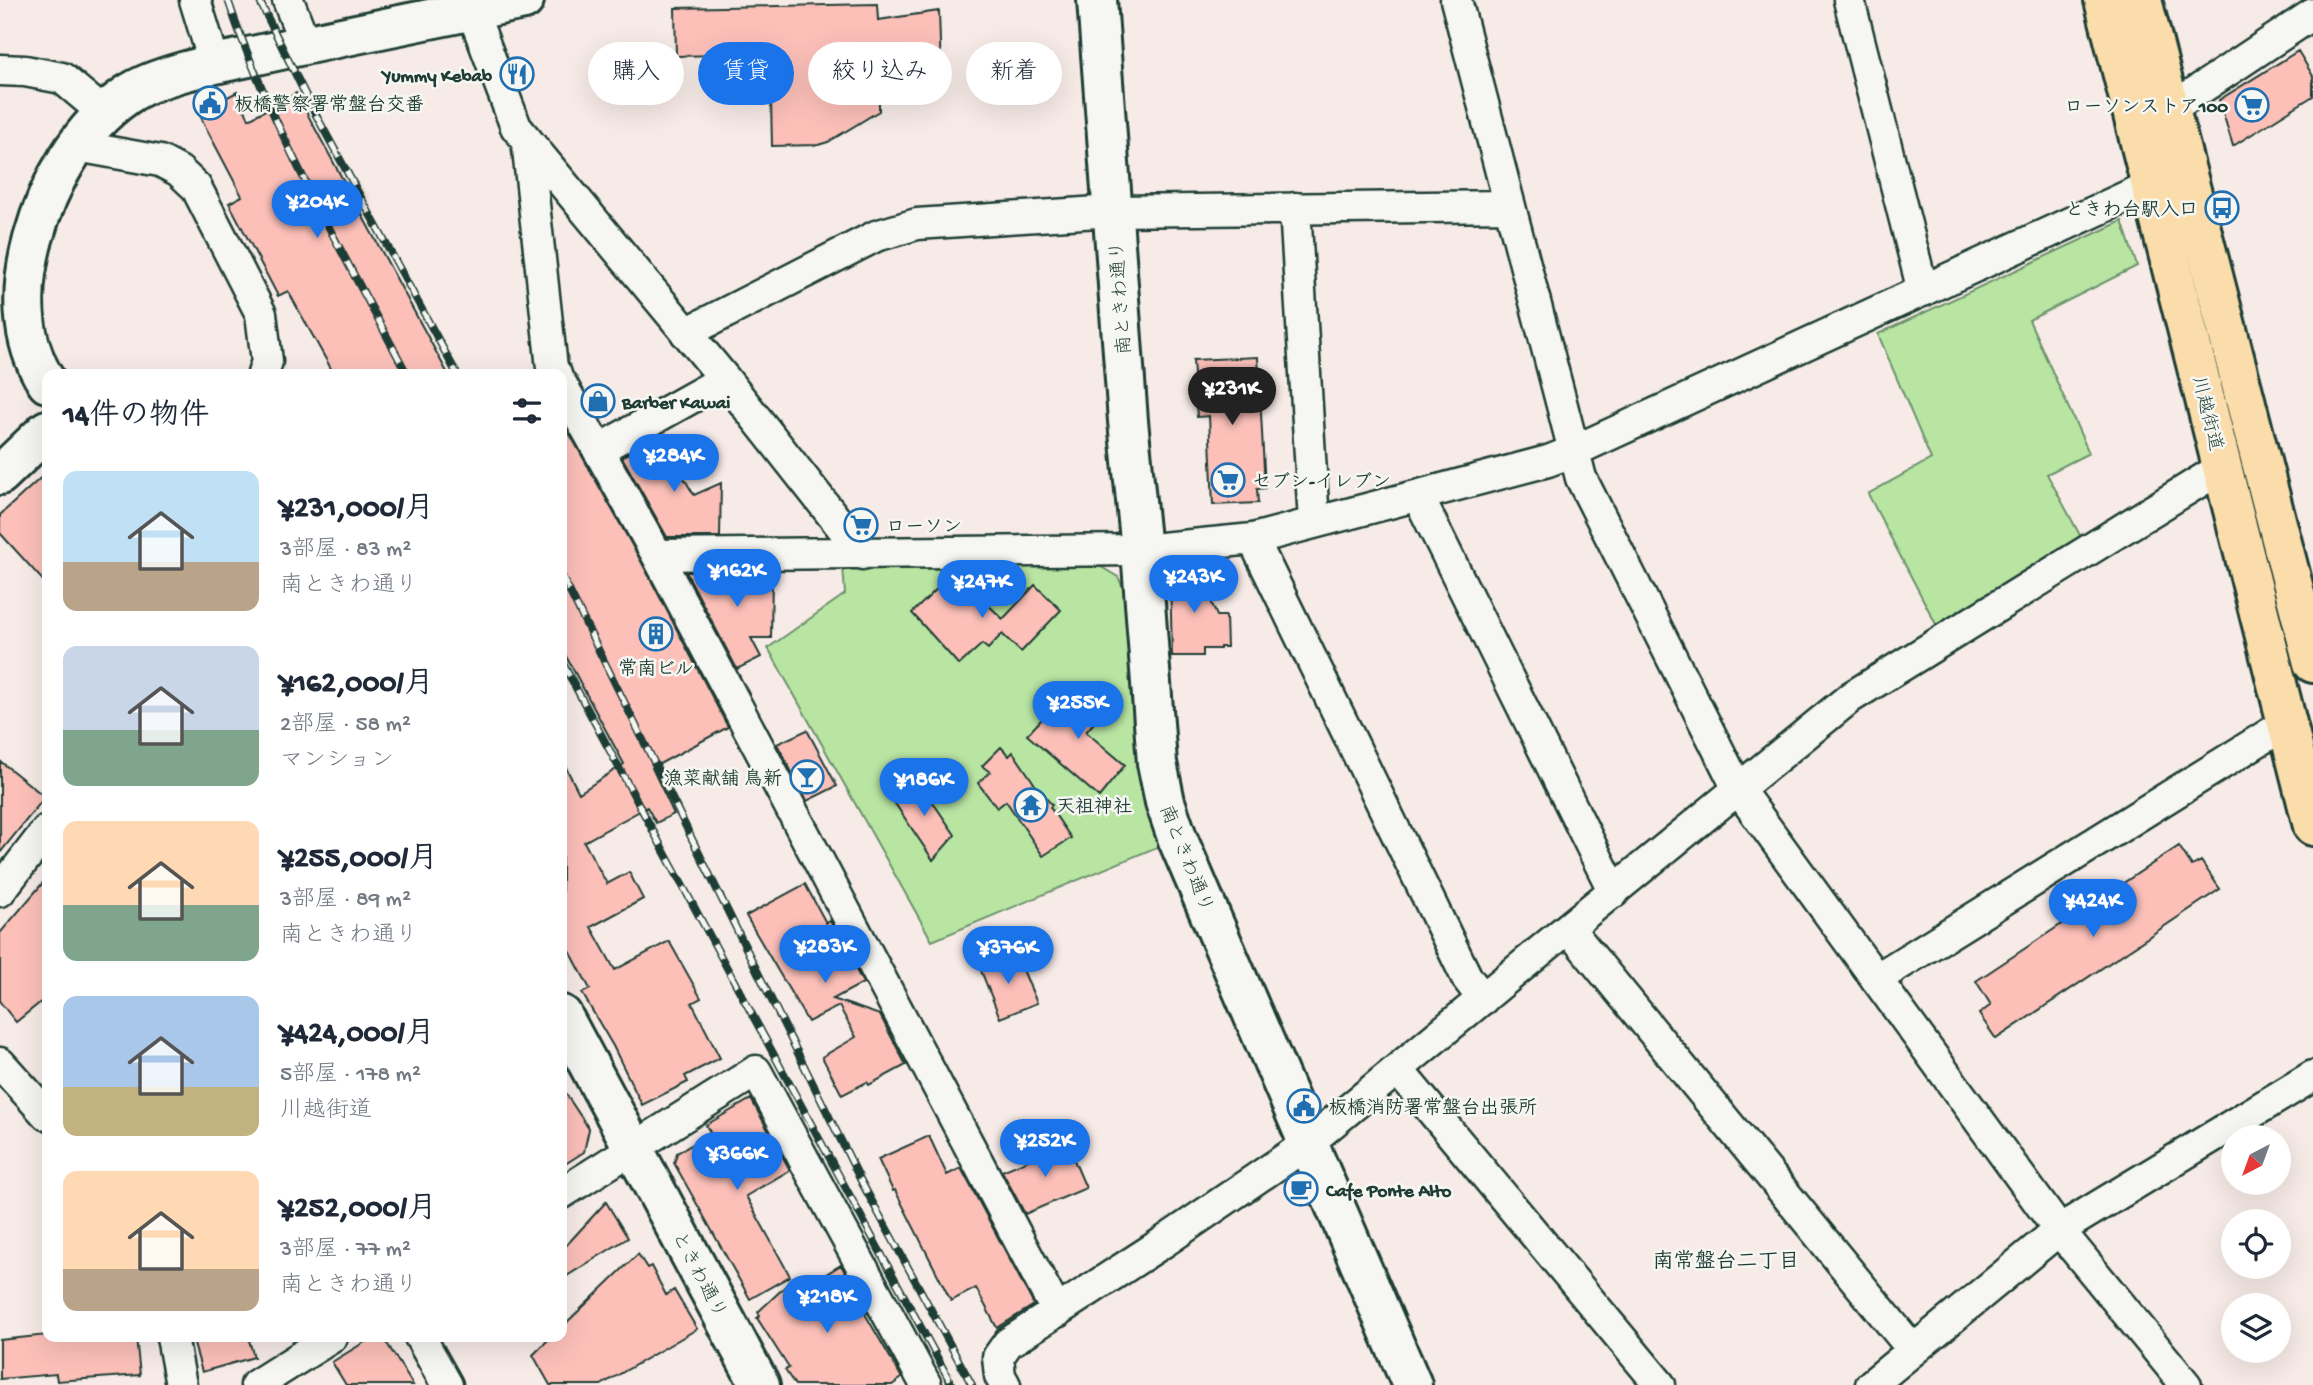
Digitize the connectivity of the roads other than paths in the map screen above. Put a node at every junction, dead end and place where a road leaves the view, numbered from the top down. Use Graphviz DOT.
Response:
graph roads {
  1 [pos="195,0"];
  2 [pos="288,0"];
  3 [pos="524,0"];
  4 [pos="1097,0"];
  5 [pos="1456,0"];
  6 [pos="1849,0"];
  7 [pos="2104,0"];
  8 [pos="2142,0"];
  9 [pos="470,5"];
  10 [pos="2313,14"];
  11 [pos="306,44"];
  12 [pos="215,65"];
  13 [pos="0,70"];
  14 [pos="2170,110"];
  15 [pos="105,114"];
  16 [pos="527,140"];
  17 [pos="77,146"];
  18 [pos="2152,186"];
  19 [pos="574,196"];
  20 [pos="1510,206"];
  21 [pos="1295,208"];
  22 [pos="1113,211"];
  23 [pos="537,215"];
  24 [pos="1923,291"];
  25 [pos="12,292"];
  26 [pos="686,333"];
  27 [pos="265,369"];
  28 [pos="553,369"];
  29 [pos="42,371"];
  30 [pos="725,379"];
  31 [pos="567,394"];
  32 [pos="42,435"];
  33 [pos="598,450"];
  34 [pos="1574,451"];
  35 [pos="2223,467"];
  36 [pos="0,475"];
  37 [pos="1418,496"];
  38 [pos="1314,522"];
  39 [pos="1253,539"];
  40 [pos="1141,551"];
  41 [pos="863,554"];
  42 [pos="657,555"];
  43 [pos="2313,663"];
  44 [pos="2287,723"];
  45 [pos="1738,789"];
  46 [pos="2313,826"];
  47 [pos="42,836"];
  48 [pos="0,891"];
  49 [pos="1614,892"];
  50 [pos="1568,928"];
  51 [pos="1876,979"];
  52 [pos="1483,999"];
  53 [pos="567,1024"];
  54 [pos="0,1040"];
  55 [pos="0,1063"];
  56 [pos="1398,1070"];
  57 [pos="2313,1076"];
  58 [pos="42,1080"];
  59 [pos="42,1109"];
  60 [pos="1307,1144"];
  61 [pos="634,1147"];
  62 [pos="567,1190"];
  63 [pos="2059,1230"];
  64 [pos="1057,1312"];
  65 [pos="156,1342"];
  66 [pos="173,1342"];
  67 [pos="324,1342"];
  68 [pos="423,1342"];
  69 [pos="1913,1350"];
  70 [pos="164,1385"];
  71 [pos="181,1385"];
  72 [pos="256,1385"];
  73 [pos="447,1385"];
  74 [pos="760,1385"];
  75 [pos="926,1385"];
  76 [pos="1005,1385"];
  77 [pos="1412,1385"];
  78 [pos="1660,1385"];
  79 [pos="1871,1385"];
  80 [pos="2186,1385"];
  1 -- 12 [label="street"];
  2 -- 11 [label="street"];
  3 -- 9 [label="street"];
  4 -- 22 [label="street, 南ときわ通り"];
  5 -- 20 [label="street"];
  6 -- 24 [label="street"];
  7 -- 18 [label="highway, 川越街道"];
  8 -- 14 [label="highway, 川越街道"];
  9 -- 11 [label="street"];
  9 -- 16 [label="street"];
  10 -- 14 [label="street"];
  11 -- 12 [label="street"];
  12 -- 15 [label="street"];
  13 -- 15 [label="street"];
  14 -- 43 [label="highway, 川越街道"];
  15 -- 17 [label="street"];
  16 -- 19 [label="street"];
  16 -- 23 [label="street"];
  17 -- 25 [label="street"];
  17 -- 27 [label="street"];
  18 -- 24 [label="street"];
  18 -- 35 [label="highway, 川越街道"];
  19 -- 23 [label="street"];
  19 -- 26 [label="street"];
  20 -- 21 [label="street"];
  20 -- 34 [label="street"];
  21 -- 22 [label="street"];
  21 -- 38 [label="street"];
  22 -- 26 [label="street"];
  22 -- 40 [label="street, 南ときわ通り"];
  23 -- 28 [label="street"];
  24 -- 34 [label="street"];
  25 -- 29 [label="street"];
  26 -- 30 [label="street"];
  30 -- 33 [label="street"];
  30 -- 41 [label="street"];
  31 -- 33 [label="street"];
  32 -- 36 [label="street"];
  33 -- 42 [label="street"];
  34 -- 37 [label="street"];
  34 -- 45 [label="street"];
  35 -- 44 [label="highway, 川越街道"];
  35 -- 45 [label="street"];
  37 -- 38 [label="street"];
  37 -- 49 [label="street"];
  38 -- 39 [label="street"];
  39 -- 40 [label="street"];
  39 -- 52 [label="street"];
  40 -- 41 [label="street"];
  40 -- 60 [label="street, 南ときわ通り"];
  41 -- 42 [label="street"];
  42 -- 64 [label="street"];
  44 -- 46 [label="highway, 川越街道"];
  44 -- 51 [label="street"];
  45 -- 49 [label="street"];
  45 -- 51 [label="street"];
  47 -- 48 [label="street"];
  49 -- 50 [label="street"];
  50 -- 52 [label="street"];
  50 -- 69 [label="street"];
  51 -- 63 [label="street"];
  52 -- 56 [label="street"];
  53 -- 61 [label="street, ときわ通り"];
  54 -- 58 [label="street"];
  55 -- 59 [label="street"];
  56 -- 60 [label="street"];
  56 -- 78 [label="street"];
  57 -- 63 [label="street"];
  60 -- 64 [label="street"];
  60 -- 77 [label="street, 南ときわ通り"];
  61 -- 62 [label="street"];
  61 -- 74 [label="street, ときわ通り"];
  61 -- 75 [label="street"];
  63 -- 69 [label="street"];
  63 -- 80 [label="street"];
  64 -- 76 [label="street"];
  65 -- 70 [label="street"];
  66 -- 71 [label="street"];
  67 -- 72 [label="street"];
  68 -- 73 [label="street"];
  69 -- 79 [label="street"];
}
